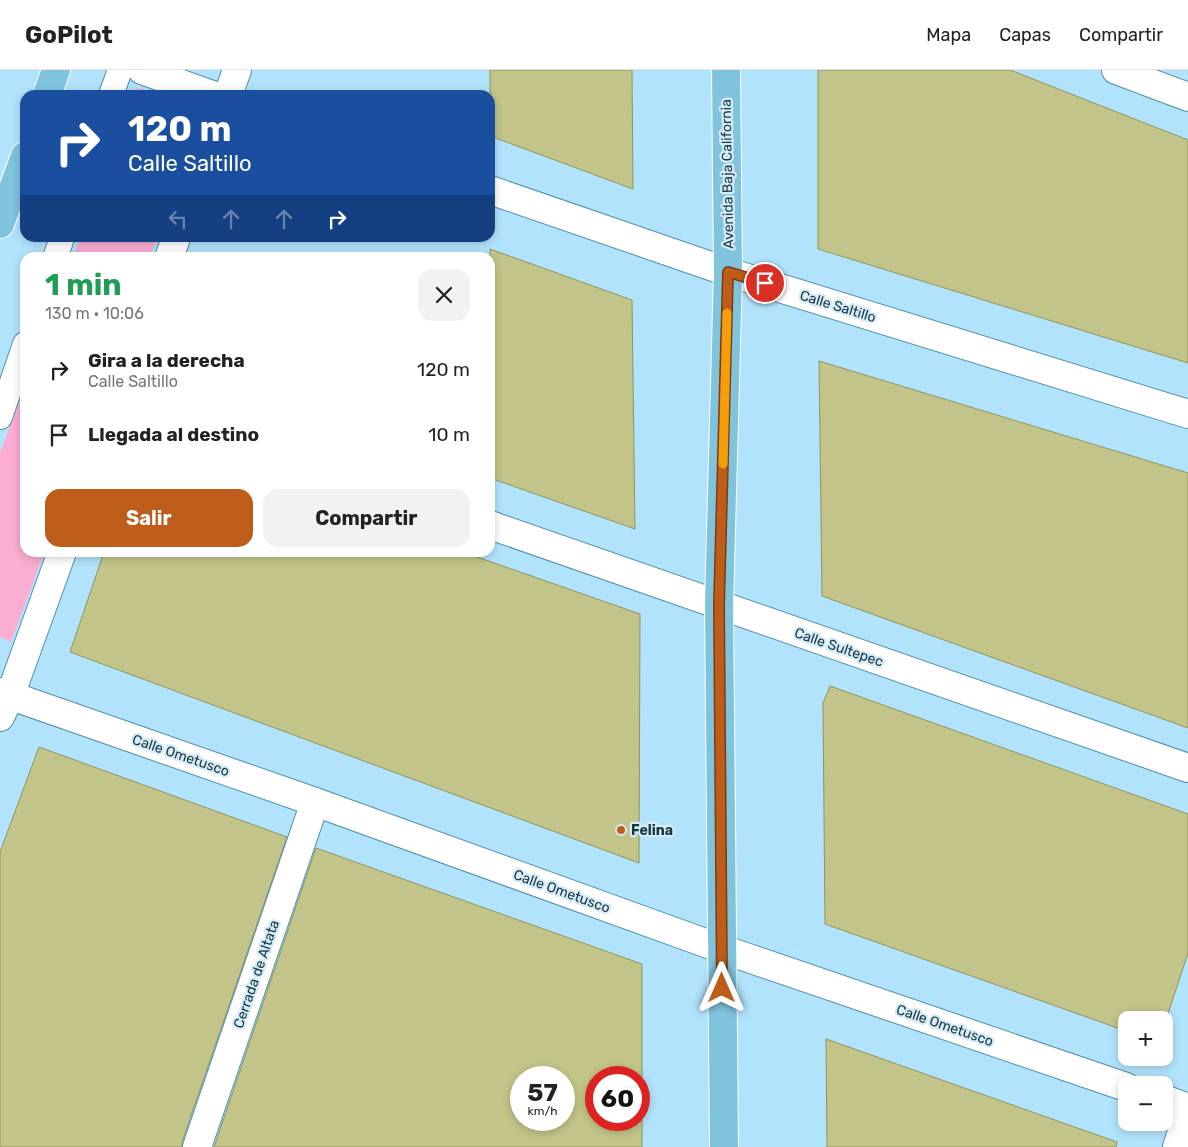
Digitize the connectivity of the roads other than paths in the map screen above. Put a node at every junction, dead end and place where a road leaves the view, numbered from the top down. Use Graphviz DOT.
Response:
graph roads {
  1 [pos="56,70"];
  2 [pos="120,70"];
  3 [pos="142,70"];
  4 [pos="237,70"];
  5 [pos="726,70"];
  6 [pos="1116,70"];
  7 [pos="49,90"];
  8 [pos="113,90"];
  9 [pos="198,90"];
  10 [pos="230,90"];
  11 [pos="1188,97"];
  12 [pos="20,170"];
  13 [pos="495,192"];
  14 [pos="0,224"];
  15 [pos="728,272"];
  16 [pos="20,359"];
  17 [pos="1188,414"];
  18 [pos="0,417"];
  19 [pos="495,527"];
  20 [pos="60,557"];
  21 [pos="719,605"];
  22 [pos="3,702"];
  23 [pos="1188,768"];
  24 [pos="315,802"];
  25 [pos="722,949"];
  26 [pos="1118,1083"];
  27 [pos="1173,1102"];
  28 [pos="1188,1108"];
  29 [pos="1188,1113"];
  30 [pos="197,1147"];
  31 [pos="724,1147"];
  32 [pos="1177,1147"];
  1 -- 7 [label="main road"];
  2 -- 8 [label="lane"];
  3 -- 9 [label="street"];
  4 -- 10 [label="street"];
  5 -- 15 [label="main road, Avenida Baja California"];
  6 -- 11 [label="street"];
  12 -- 14 [label="main road"];
  13 -- 15 [label="street, Calle Saltillo"];
  15 -- 17 [label="street, Calle Saltillo"];
  15 -- 21 [label="main road, Avenida Baja California"];
  16 -- 18 [label="lane"];
  19 -- 21 [label="street, Calle Sultepec"];
  20 -- 22 [label="street"];
  21 -- 23 [label="street, Calle Sultepec"];
  21 -- 25 [label="main road, Avenida Baja California"];
  22 -- 24 [label="street, Calle Ometusco"];
  24 -- 25 [label="street, Calle Ometusco"];
  24 -- 30 [label="street, Cerrada de Altata"];
  25 -- 26 [label="street, Calle Ometusco"];
  25 -- 31 [label="main road, Avenida Baja California"];
  27 -- 28 [label="street"];
  29 -- 32 [label="street"];
}
